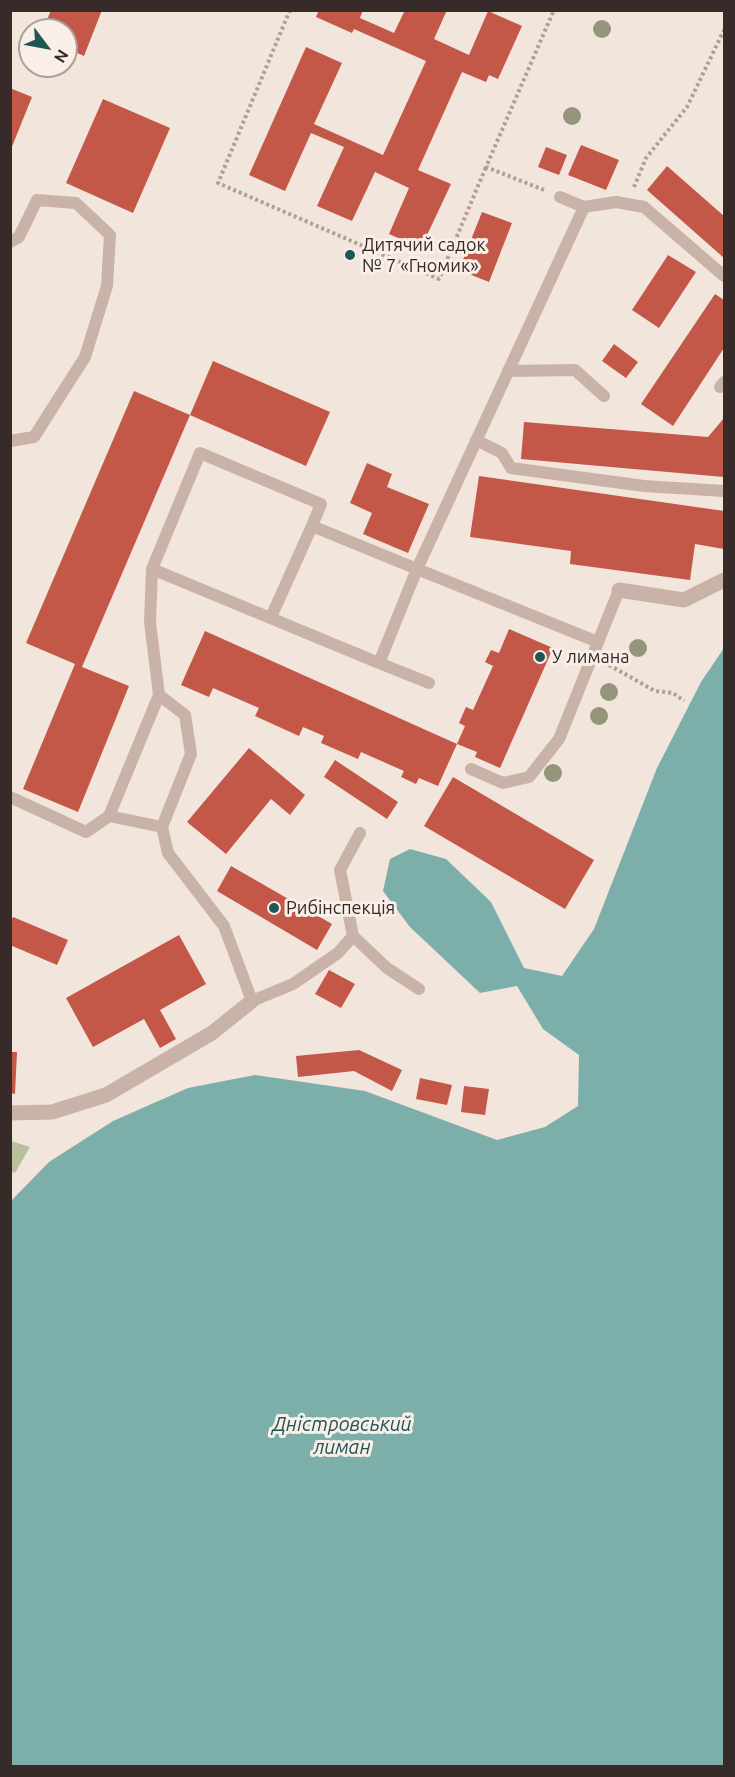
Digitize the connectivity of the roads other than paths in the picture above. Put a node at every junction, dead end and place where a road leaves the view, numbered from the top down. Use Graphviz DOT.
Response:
graph roads {
  1 [pos="560,197"];
  2 [pos="584,207"];
  3 [pos="10,242"];
  4 [pos="724,276"];
  5 [pos="508,372"];
  6 [pos="604,396"];
  7 [pos="476,440"];
  8 [pos="10,441"];
  9 [pos="724,491"];
  10 [pos="312,526"];
  11 [pos="152,568"];
  12 [pos="417,569"];
  13 [pos="724,580"];
  14 [pos="619,590"];
  15 [pos="271,617"];
  16 [pos="598,642"];
  17 [pos="379,663"];
  18 [pos="429,683"];
  19 [pos="159,695"];
  20 [pos="471,769"];
  21 [pos="10,797"];
  22 [pos="109,816"];
  23 [pos="162,827"];
  24 [pos="360,833"];
  25 [pos="353,936"];
  26 [pos="419,989"];
  27 [pos="252,1001"];
  28 [pos="10,1113"];
  1 -- 2 [label="lane"];
  2 -- 4 [label="lane"];
  2 -- 5 [label="lane"];
  3 -- 8 [label="lane"];
  5 -- 6 [label="lane"];
  5 -- 7 [label="lane"];
  7 -- 9 [label="lane"];
  7 -- 12 [label="lane"];
  10 -- 11 [label="lane"];
  10 -- 12 [label="lane"];
  10 -- 15 [label="lane"];
  11 -- 15 [label="lane"];
  11 -- 19 [label="lane"];
  12 -- 16 [label="lane"];
  12 -- 17 [label="lane"];
  13 -- 14 [label="street"];
  14 -- 16 [label="lane"];
  15 -- 17 [label="lane"];
  16 -- 20 [label="lane"];
  17 -- 18 [label="lane"];
  19 -- 22 [label="lane"];
  19 -- 23 [label="lane"];
  21 -- 22 [label="lane"];
  22 -- 23 [label="lane"];
  23 -- 27 [label="lane"];
  24 -- 25 [label="lane"];
  25 -- 26 [label="lane"];
  25 -- 27 [label="lane"];
  27 -- 28 [label="street"];
}
